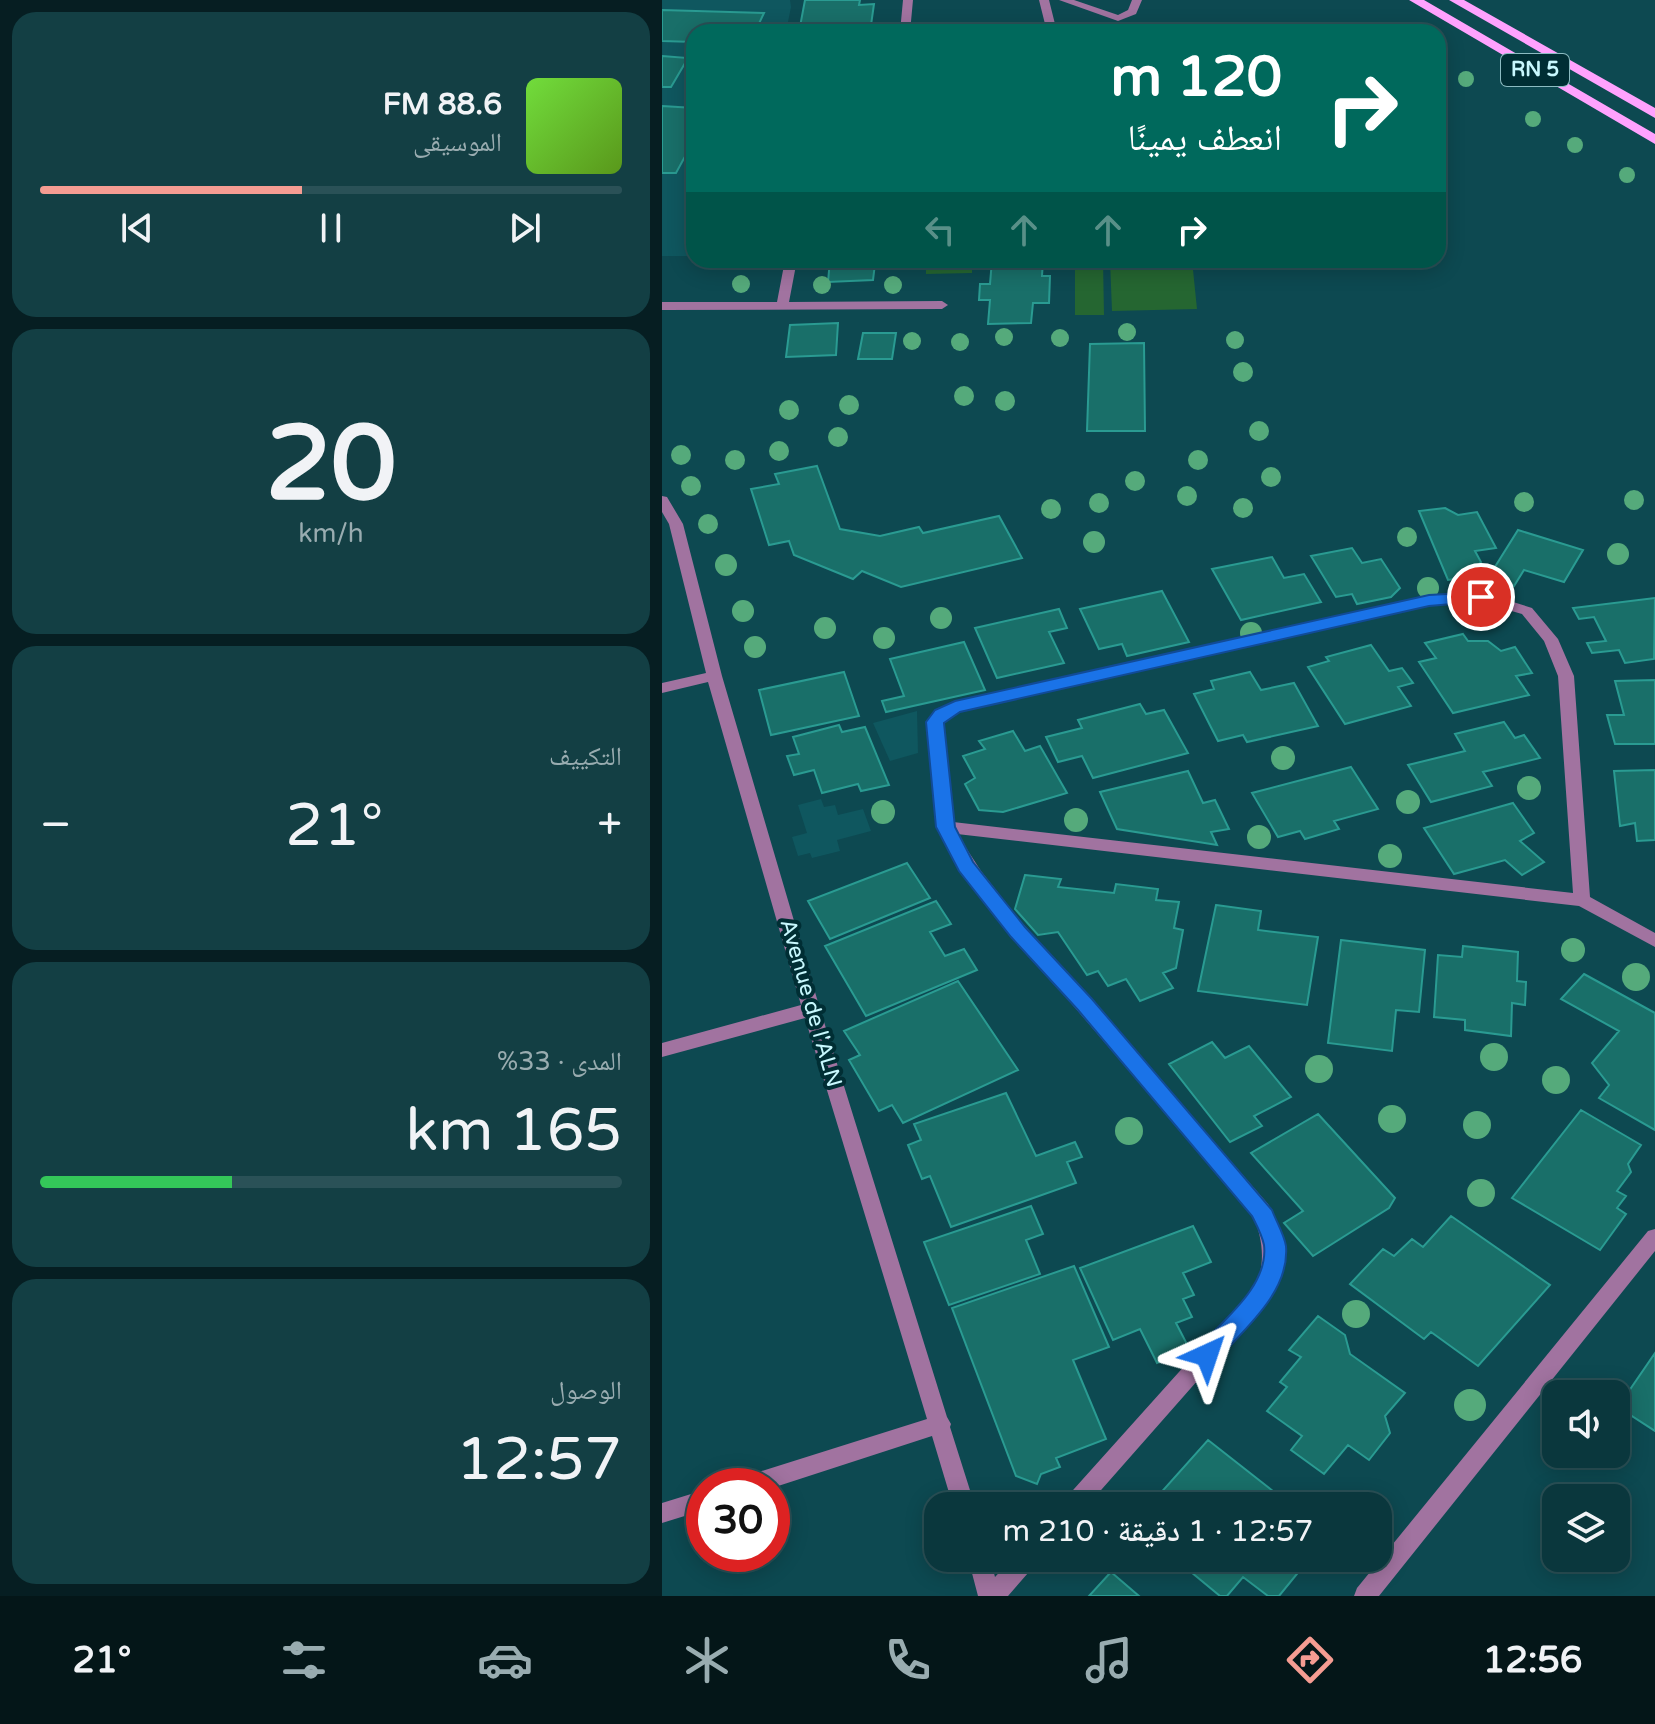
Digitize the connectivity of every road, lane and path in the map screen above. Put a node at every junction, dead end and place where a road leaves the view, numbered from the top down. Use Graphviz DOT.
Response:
graph roads {
  1 [pos="908,0"];
  2 [pos="1044,0"];
  3 [pos="1064,0"];
  4 [pos="1137,0"];
  5 [pos="1415,0"];
  6 [pos="1455,0"];
  7 [pos="906,24"];
  8 [pos="1050,24"];
  9 [pos="1655,114"];
  10 [pos="1655,140"];
  11 [pos="789,268"];
  12 [pos="942,305"];
  13 [pos="662,306"];
  14 [pos="782,307"];
  15 [pos="662,500"];
  16 [pos="714,676"];
  17 [pos="662,688"];
  18 [pos="945,827"];
  19 [pos="1582,900"];
  20 [pos="1655,941"];
  21 [pos="811,1009"];
  22 [pos="662,1050"];
  23 [pos="1655,1237"];
  24 [pos="941,1424"];
  25 [pos="790,1472"];
  26 [pos="960,1492"];
  27 [pos="1085,1492"];
  28 [pos="686,1506"];
  29 [pos="662,1513"];
  30 [pos="983,1572"];
  31 [pos="1014,1572"];
  32 [pos="991,1596"];
  33 [pos="1365,1596"];
  1 -- 7 [label="street"];
  2 -- 8 [label="street"];
  3 -- 4 [label="street"];
  5 -- 10 [label="main road, RN 5"];
  6 -- 9 [label="main road, RN 5"];
  11 -- 14 [label="street"];
  12 -- 14 [label="street"];
  13 -- 14 [label="street"];
  15 -- 16 [label="street, Avenue de l'ALN"];
  16 -- 17 [label="street"];
  16 -- 21 [label="street, Avenue de l'ALN"];
  18 -- 19 [label="street"];
  18 -- 19 [label="street"];
  18 -- 27 [label="street"];
  19 -- 20 [label="street"];
  21 -- 22 [label="street"];
  21 -- 24 [label="street, Avenue de l'ALN"];
  23 -- 33 [label="street"];
  24 -- 25 [label="street"];
  24 -- 26 [label="street, Avenue de l'ALN"];
  28 -- 29 [label="street"];
  30 -- 32 [label="street"];
  31 -- 32 [label="street"];
}
